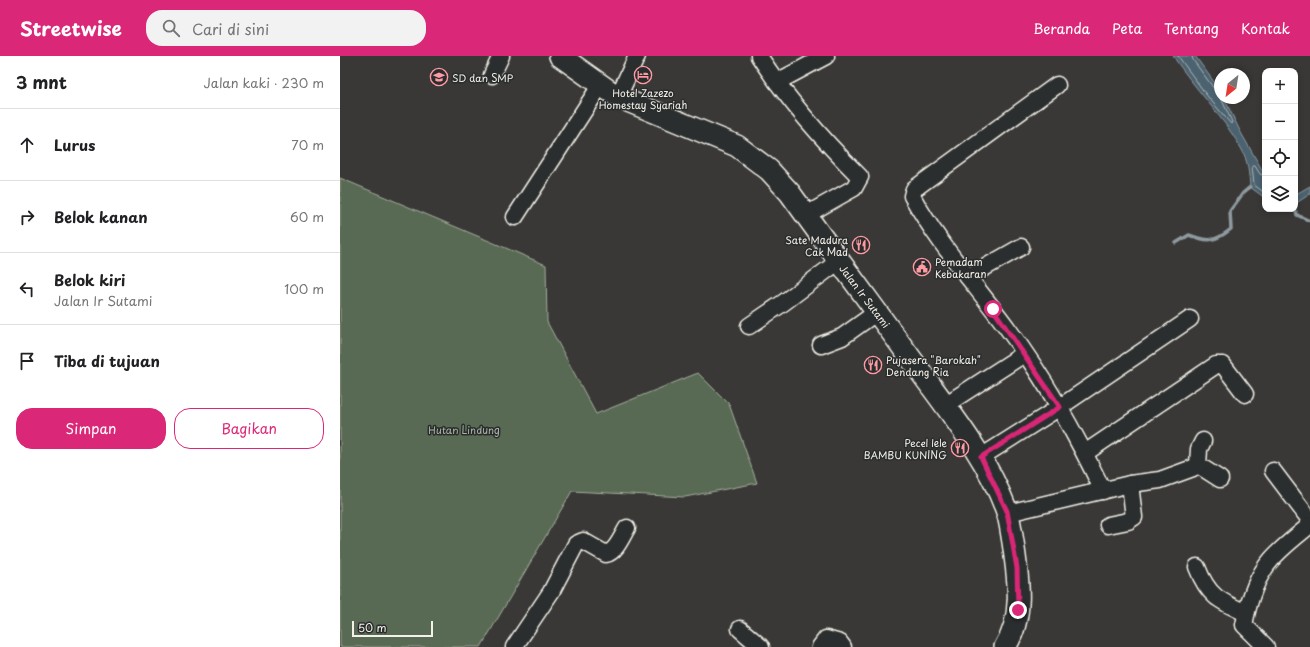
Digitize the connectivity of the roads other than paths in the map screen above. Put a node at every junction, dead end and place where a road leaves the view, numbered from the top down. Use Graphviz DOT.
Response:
graph roads {
  1 [pos="501,56"];
  2 [pos="560,56"];
  3 [pos="637,56"];
  4 [pos="759,56"];
  5 [pos="826,56"];
  6 [pos="492,75"];
  7 [pos="777,82"];
  8 [pos="1057,85"];
  9 [pos="600,86"];
  10 [pos="618,97"];
  11 [pos="806,215"];
  12 [pos="515,218"];
  13 [pos="1021,247"];
  14 [pos="839,261"];
  15 [pos="968,277"];
  16 [pos="877,312"];
  17 [pos="1190,319"];
  18 [pos="748,326"];
  19 [pos="821,345"];
  20 [pos="1024,354"];
  21 [pos="1245,394"];
  22 [pos="945,405"];
  23 [pos="1060,407"];
  24 [pos="1203,441"];
  25 [pos="1085,453"];
  26 [pos="981,457"];
  27 [pos="1198,465"];
  28 [pos="1273,471"];
  29 [pos="1220,479"];
  30 [pos="1130,484"];
  31 [pos="1103,491"];
  32 [pos="1008,513"];
  33 [pos="1310,520"];
  34 [pos="1310,525"];
  35 [pos="1108,526"];
  36 [pos="627,528"];
  37 [pos="1197,567"];
  38 [pos="1246,613"];
  39 [pos="740,629"];
  40 [pos="823,643"];
  41 [pos="514,647"];
  42 [pos="761,647"];
  43 [pos="843,647"];
  44 [pos="1005,647"];
  45 [pos="1266,647"];
  1 -- 6 [label="street"];
  2 -- 9 [label="main road, Jalan Ir Sutami"];
  3 -- 10 [label="street"];
  4 -- 7 [label="street"];
  5 -- 7 [label="street"];
  7 -- 11 [label="street"];
  8 -- 15 [label="street"];
  9 -- 10 [label="main road, Jalan Ir Sutami"];
  9 -- 12 [label="street"];
  10 -- 11 [label="main road, Jalan Ir Sutami"];
  11 -- 14 [label="main road, Jalan Ir Sutami"];
  13 -- 15 [label="street"];
  14 -- 16 [label="main road, Jalan Ir Sutami"];
  14 -- 18 [label="street"];
  15 -- 20 [label="street"];
  16 -- 19 [label="street"];
  16 -- 22 [label="main road, Jalan Ir Sutami"];
  17 -- 23 [label="street"];
  20 -- 22 [label="street"];
  20 -- 23 [label="street"];
  21 -- 25 [label="street"];
  22 -- 26 [label="main road, Jalan Ir Sutami"];
  23 -- 25 [label="street"];
  23 -- 26 [label="street"];
  24 -- 27 [label="street"];
  25 -- 31 [label="street"];
  26 -- 32 [label="main road, Jalan Ir Sutami"];
  27 -- 29 [label="street"];
  27 -- 30 [label="street"];
  28 -- 33 [label="street"];
  30 -- 31 [label="street"];
  30 -- 35 [label="street"];
  31 -- 32 [label="street"];
  32 -- 44 [label="main road, Jalan Ir Sutami"];
  34 -- 38 [label="street"];
  36 -- 41 [label="street"];
  37 -- 38 [label="street"];
  38 -- 45 [label="street"];
  39 -- 42 [label="street"];
  40 -- 43 [label="street"];
}
